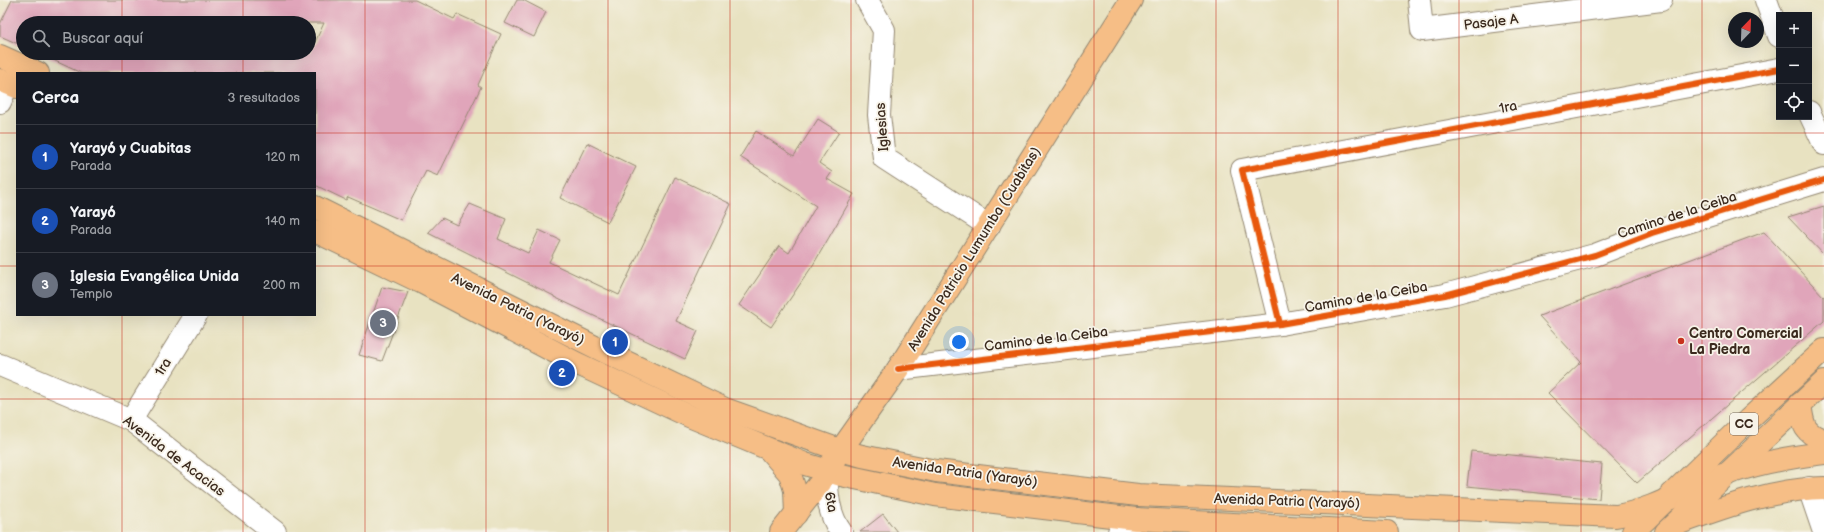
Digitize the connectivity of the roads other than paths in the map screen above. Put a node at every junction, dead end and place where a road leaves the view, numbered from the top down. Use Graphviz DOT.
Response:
graph roads {
  1 [pos="867,0"];
  2 [pos="1131,0"];
  3 [pos="1419,0"];
  4 [pos="1661,0"];
  5 [pos="1766,0"];
  6 [pos="1776,28"];
  7 [pos="0,56"];
  8 [pos="1776,70"];
  9 [pos="36,72"];
  10 [pos="1812,118"];
  11 [pos="1824,144"];
  12 [pos="1824,180"];
  13 [pos="316,208"];
  14 [pos="989,226"];
  15 [pos="316,231"];
  16 [pos="195,316"];
  17 [pos="1280,324"];
  18 [pos="1824,350"];
  19 [pos="0,365"];
  20 [pos="898,369"];
  21 [pos="1824,382"];
  22 [pos="1800,404"];
  23 [pos="131,420"];
  24 [pos="1824,440"];
  25 [pos="766,447"];
  26 [pos="840,450"];
  27 [pos="1824,453"];
  28 [pos="826,471"];
  29 [pos="1725,475"];
  30 [pos="1816,488"];
  31 [pos="1667,500"];
  32 [pos="796,514"];
  33 [pos="1127,526"];
  34 [pos="1671,528"];
  35 [pos="275,532"];
  36 [pos="781,532"];
  37 [pos="841,532"];
  38 [pos="1364,532"];
  39 [pos="1387,532"];
  40 [pos="1632,532"];
  41 [pos="1650,532"];
  42 [pos="1824,532"];
  1 -- 14 [label="street, Iglesias"];
  2 -- 14 [label="main road, Avenida Patricio Lumumba (Cuabitas)"];
  3 -- 4 [label="street, Pasaje A"];
  5 -- 6 [label="street"];
  7 -- 9 [label="main road"];
  8 -- 17 [label="street, 1ra"];
  10 -- 11 [label="street"];
  12 -- 17 [label="street, Camino de la Ceiba"];
  13 -- 26 [label="main road, Avenida Patria (Yarayó)"];
  14 -- 20 [label="main road, Avenida Patricio Lumumba (Cuabitas)"];
  15 -- 25 [label="main road, Avenida Patria (Yarayó)"];
  16 -- 23 [label="street, 1ra"];
  17 -- 20 [label="street, Camino de la Ceiba"];
  18 -- 31 [label="main road, CC"];
  19 -- 23 [label="street, Avenida de Acacias"];
  20 -- 26 [label="main road, Avenida Patricio Lumumba (Cuabitas)"];
  21 -- 22 [label="main road, CC"];
  22 -- 24 [label="main road"];
  22 -- 29 [label="main road, CC"];
  23 -- 35 [label="street, Avenida de Acacias"];
  25 -- 28 [label="main road, Avenida Patria (Yarayó)"];
  25 -- 32 [label="main road"];
  26 -- 28 [label="main road, Avenida Patricio Lumumba (Cuabitas)"];
  26 -- 31 [label="main road, Avenida Patria (Yarayó)"];
  27 -- 29 [label="main road"];
  28 -- 32 [label="main road, Avenida Patricio Lumumba (Cuabitas)"];
  28 -- 33 [label="main road, Avenida Patria (Yarayó)"];
  28 -- 37 [label="street, 6ta"];
  29 -- 31 [label="main road, Avenida Patria (Yarayó)"];
  29 -- 34 [label="main road, CC"];
  30 -- 34 [label="main road"];
  30 -- 42 [label="street"];
  31 -- 40 [label="main road, CC"];
  32 -- 36 [label="main road, Avenida Patricio Lumumba (Cuabitas)"];
  33 -- 38 [label="main road, Avenida Patria (Yarayó)"];
  34 -- 41 [label="main road"];
  38 -- 39 [label="main road, Avenida Patria (Yarayó)"];
}
